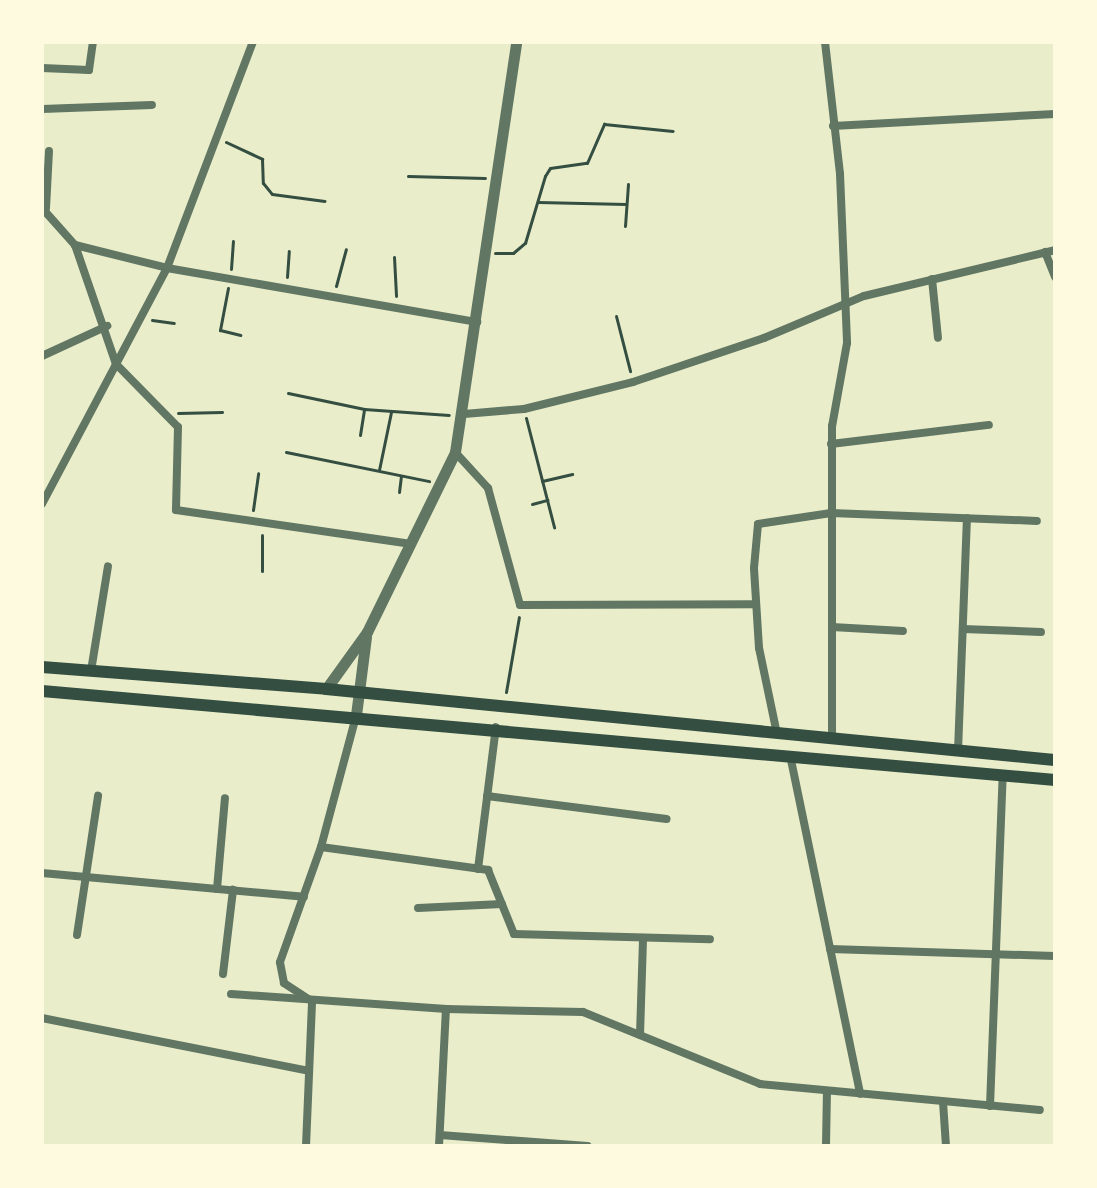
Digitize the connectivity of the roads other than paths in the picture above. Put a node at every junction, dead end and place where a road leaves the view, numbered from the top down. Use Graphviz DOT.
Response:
graph roads {
  1 [pos="93,42"];
  2 [pos="253,42"];
  3 [pos="516,42"];
  4 [pos="825,42"];
  5 [pos="42,68"];
  6 [pos="152,105"];
  7 [pos="42,109"];
  8 [pos="1055,114"];
  9 [pos="833,126"];
  10 [pos="49,151"];
  11 [pos="44,208"];
  12 [pos="75,245"];
  13 [pos="1050,251"];
  14 [pos="167,268"];
  15 [pos="1055,277"];
  16 [pos="932,279"];
  17 [pos="843,307"];
  18 [pos="477,322"];
  19 [pos="107,326"];
  20 [pos="938,338"];
  21 [pos="42,356"];
  22 [pos="116,364"];
  23 [pos="464,414"];
  24 [pos="989,425"];
  25 [pos="831,444"];
  26 [pos="455,452"];
  27 [pos="42,504"];
  28 [pos="831,513"];
  29 [pos="967,518"];
  30 [pos="1037,521"];
  31 [pos="412,544"];
  32 [pos="108,566"];
  33 [pos="755,604"];
  34 [pos="832,627"];
  35 [pos="963,629"];
  36 [pos="903,631"];
  37 [pos="367,632"];
  38 [pos="1041,632"];
  39 [pos="42,667"];
  40 [pos="91,671"];
  41 [pos="326,689"];
  42 [pos="42,691"];
  43 [pos="360,692"];
  44 [pos="356,715"];
  45 [pos="496,727"];
  46 [pos="777,734"];
  47 [pos="832,739"];
  48 [pos="958,751"];
  49 [pos="790,755"];
  50 [pos="1055,760"];
  51 [pos="1003,775"];
  52 [pos="1055,780"];
  53 [pos="98,796"];
  54 [pos="487,796"];
  55 [pos="225,798"];
  56 [pos="667,819"];
  57 [pos="321,847"];
  58 [pos="478,869"];
  59 [pos="42,873"];
  60 [pos="86,877"];
  61 [pos="217,889"];
  62 [pos="233,890"];
  63 [pos="304,897"];
  64 [pos="502,904"];
  65 [pos="418,908"];
  66 [pos="77,935"];
  67 [pos="643,938"];
  68 [pos="710,939"];
  69 [pos="830,949"];
  70 [pos="995,952"];
  71 [pos="1055,956"];
  72 [pos="223,974"];
  73 [pos="231,994"];
  74 [pos="312,1001"];
  75 [pos="446,1009"];
  76 [pos="42,1018"];
  77 [pos="640,1035"];
  78 [pos="309,1071"];
  79 [pos="827,1091"];
  80 [pos="860,1094"];
  81 [pos="943,1102"];
  82 [pos="990,1106"];
  83 [pos="1040,1110"];
  84 [pos="440,1135"];
  85 [pos="306,1146"];
  86 [pos="439,1146"];
  87 [pos="588,1146"];
  88 [pos="826,1146"];
  89 [pos="946,1146"];
  1 -- 5 [label="street"];
  2 -- 14 [label="street"];
  3 -- 18 [label="street"];
  4 -- 9 [label="street"];
  6 -- 7 [label="street"];
  8 -- 9 [label="street"];
  9 -- 17 [label="street"];
  10 -- 11 [label="street"];
  11 -- 12 [label="street"];
  12 -- 14 [label="street"];
  12 -- 19 [label="street"];
  13 -- 15 [label="street"];
  13 -- 16 [label="street"];
  14 -- 18 [label="street"];
  14 -- 22 [label="street"];
  16 -- 17 [label="street"];
  16 -- 20 [label="street"];
  17 -- 23 [label="street"];
  17 -- 25 [label="street"];
  18 -- 23 [label="street"];
  19 -- 21 [label="street"];
  19 -- 22 [label="street"];
  22 -- 27 [label="street"];
  22 -- 31 [label="street"];
  23 -- 26 [label="street"];
  24 -- 25 [label="street"];
  25 -- 28 [label="street"];
  26 -- 31 [label="street"];
  26 -- 33 [label="street"];
  28 -- 29 [label="street"];
  28 -- 33 [label="street"];
  28 -- 34 [label="street"];
  29 -- 30 [label="street"];
  29 -- 35 [label="street"];
  31 -- 37 [label="street"];
  32 -- 40 [label="street"];
  33 -- 46 [label="street"];
  34 -- 36 [label="street"];
  34 -- 47 [label="street"];
  35 -- 38 [label="street"];
  35 -- 48 [label="street"];
  37 -- 41 [label="street"];
  37 -- 43 [label="street"];
  39 -- 40 [label="main road"];
  40 -- 41 [label="main road"];
  41 -- 43 [label="main road"];
  42 -- 44 [label="main road"];
  43 -- 44 [label="street"];
  43 -- 46 [label="main road"];
  44 -- 45 [label="main road"];
  44 -- 57 [label="street"];
  45 -- 49 [label="main road"];
  45 -- 54 [label="street"];
  46 -- 47 [label="main road"];
  47 -- 48 [label="main road"];
  48 -- 50 [label="main road"];
  49 -- 51 [label="main road"];
  49 -- 69 [label="street"];
  51 -- 52 [label="main road"];
  51 -- 70 [label="street"];
  53 -- 60 [label="street"];
  54 -- 56 [label="street"];
  54 -- 58 [label="street"];
  55 -- 61 [label="street"];
  57 -- 58 [label="street"];
  57 -- 63 [label="street"];
  58 -- 64 [label="street"];
  59 -- 60 [label="street"];
  60 -- 61 [label="street"];
  60 -- 66 [label="street"];
  61 -- 62 [label="street"];
  62 -- 63 [label="street"];
  62 -- 72 [label="street"];
  63 -- 74 [label="street"];
  64 -- 65 [label="street"];
  64 -- 67 [label="street"];
  67 -- 68 [label="street"];
  67 -- 77 [label="street"];
  69 -- 70 [label="street"];
  69 -- 80 [label="street"];
  70 -- 71 [label="street"];
  70 -- 82 [label="street"];
  73 -- 74 [label="street"];
  74 -- 75 [label="street"];
  74 -- 78 [label="street"];
  75 -- 77 [label="street"];
  75 -- 84 [label="street"];
  76 -- 78 [label="street"];
  77 -- 79 [label="street"];
  78 -- 85 [label="street"];
  79 -- 80 [label="street"];
  79 -- 88 [label="street"];
  80 -- 81 [label="street"];
  81 -- 82 [label="street"];
  81 -- 89 [label="street"];
  82 -- 83 [label="street"];
  84 -- 86 [label="street"];
  84 -- 87 [label="street"];
}
